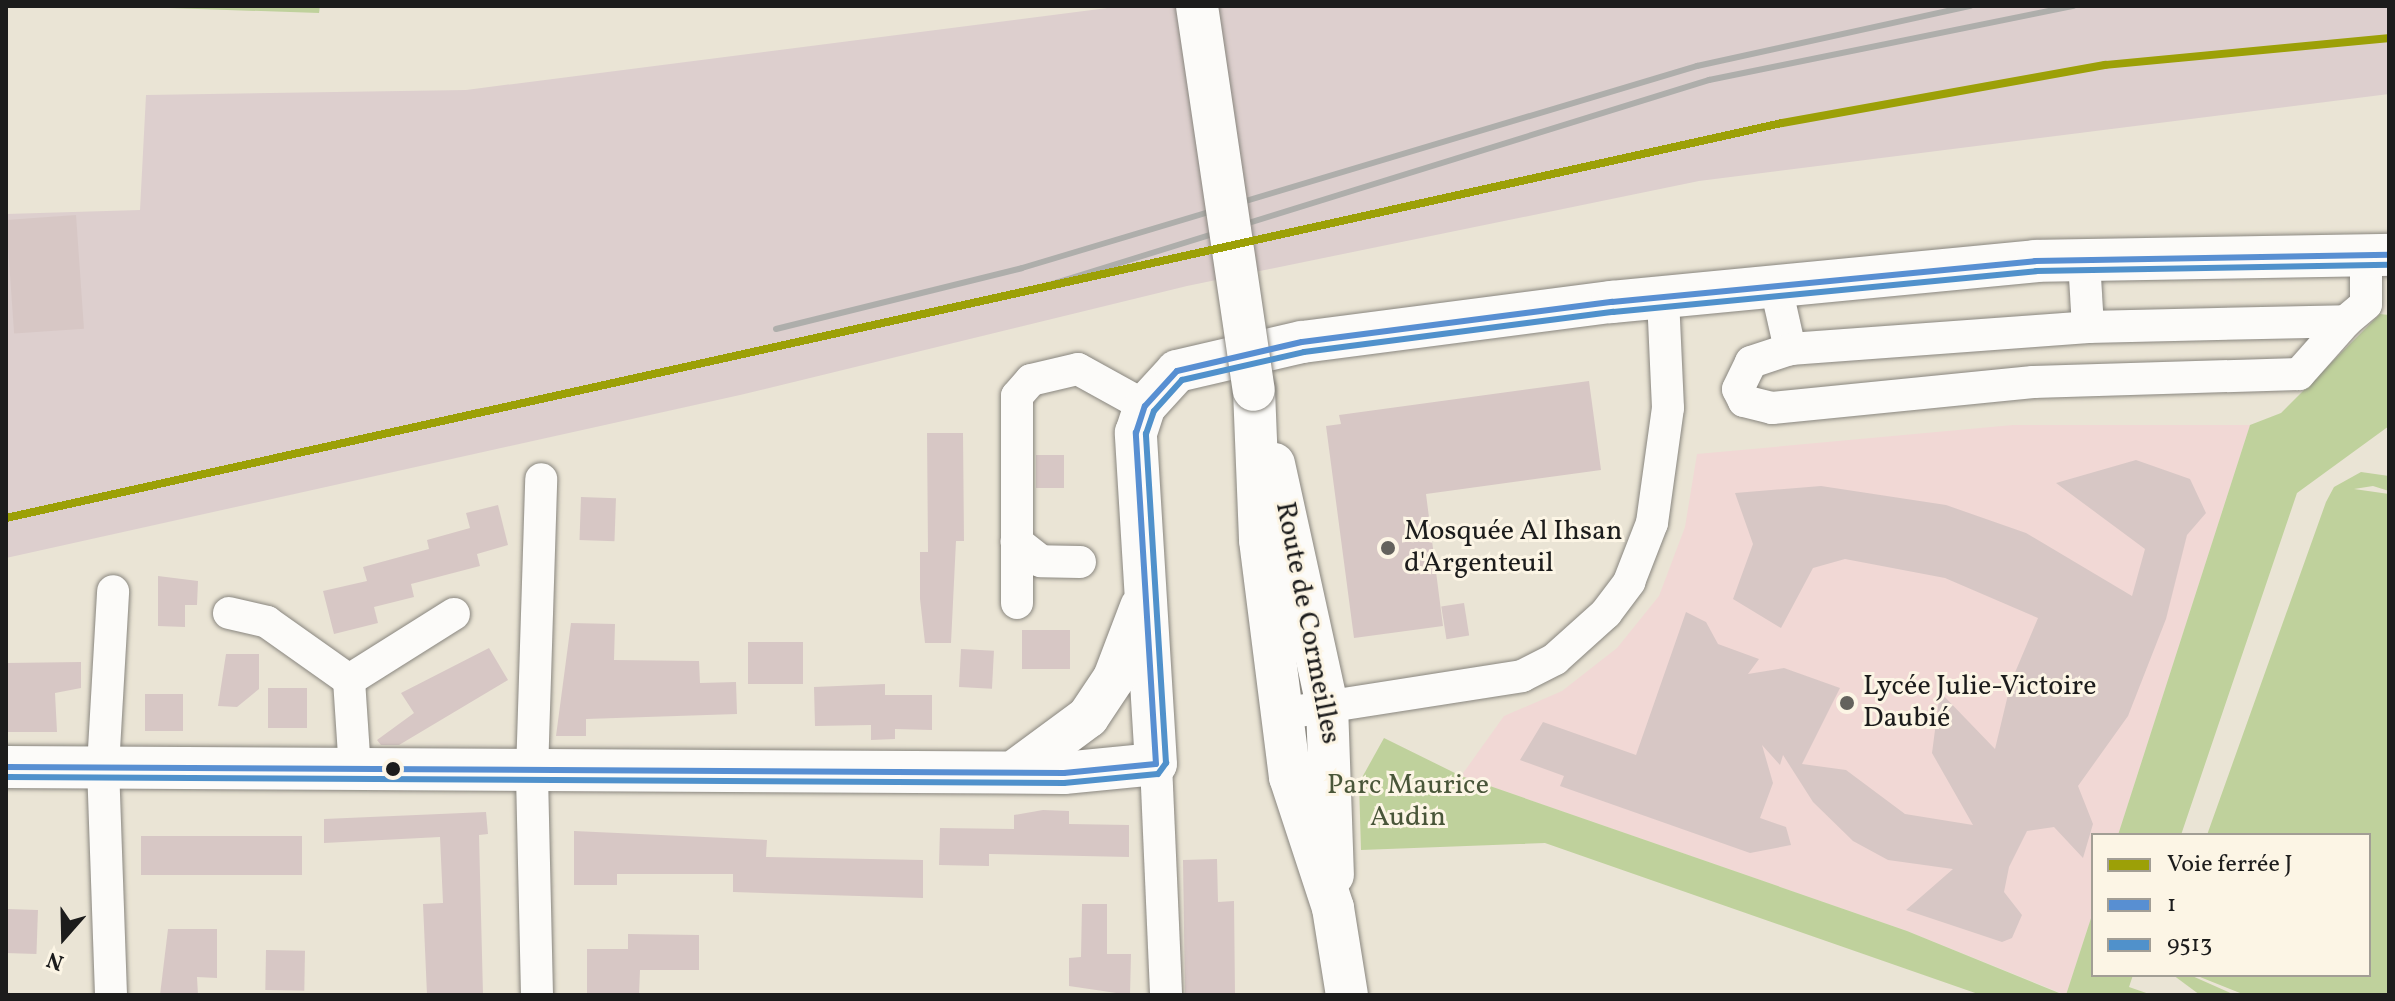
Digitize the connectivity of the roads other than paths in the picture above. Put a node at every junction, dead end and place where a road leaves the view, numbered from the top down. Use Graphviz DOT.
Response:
graph roads {
  1 [pos="1197,6"];
  2 [pos="2377,255"];
  3 [pos="2084,260"];
  4 [pos="1776,287"];
  5 [pos="1663,299"];
  6 [pos="2346,321"];
  7 [pos="2088,327"];
  8 [pos="1790,349"];
  9 [pos="1254,390"];
  10 [pos="1145,406"];
  11 [pos="541,479"];
  12 [pos="1017,542"];
  13 [pos="1080,562"];
  14 [pos="113,591"];
  15 [pos="1017,603"];
  16 [pos="1141,607"];
  17 [pos="229,613"];
  18 [pos="454,614"];
  19 [pos="349,680"];
  20 [pos="1327,705"];
  21 [pos="1280,714"];
  22 [pos="1156,764"];
  23 [pos="6,767"];
  24 [pos="103,767"];
  25 [pos="1019,768"];
  26 [pos="355,771"];
  27 [pos="532,773"];
  28 [pos="1333,908"];
  29 [pos="111,995"];
  30 [pos="537,995"];
  31 [pos="1166,995"];
  32 [pos="1347,995"];
  1 -- 9 [label="main road, Route de Cormeilles, bridge"];
  2 -- 3 [label="main road"];
  2 -- 6 [label="street"];
  3 -- 4 [label="main road"];
  3 -- 7 [label="street"];
  4 -- 5 [label="main road"];
  4 -- 8 [label="street"];
  5 -- 10 [label="main road"];
  5 -- 20 [label="street"];
  6 -- 7 [label="street"];
  6 -- 8 [label="street"];
  7 -- 8 [label="street"];
  9 -- 20 [label="main road, Route de Cormeilles"];
  9 -- 21 [label="main road, Route de Cormeilles"];
  10 -- 12 [label="street"];
  10 -- 16 [label="main road"];
  11 -- 27 [label="street"];
  12 -- 13 [label="street"];
  12 -- 15 [label="street"];
  14 -- 24 [label="street"];
  16 -- 22 [label="main road"];
  16 -- 25 [label="main road"];
  17 -- 19 [label="street"];
  18 -- 19 [label="street"];
  19 -- 26 [label="street"];
  20 -- 21 [label="street"];
  20 -- 28 [label="main road, Route de Cormeilles"];
  21 -- 28 [label="main road, Route de Cormeilles"];
  22 -- 25 [label="main road"];
  22 -- 31 [label="street"];
  23 -- 24 [label="main road"];
  24 -- 26 [label="main road"];
  24 -- 29 [label="street"];
  25 -- 27 [label="main road"];
  26 -- 27 [label="main road"];
  27 -- 30 [label="street"];
  28 -- 32 [label="main road, Route de Cormeilles"];
}
